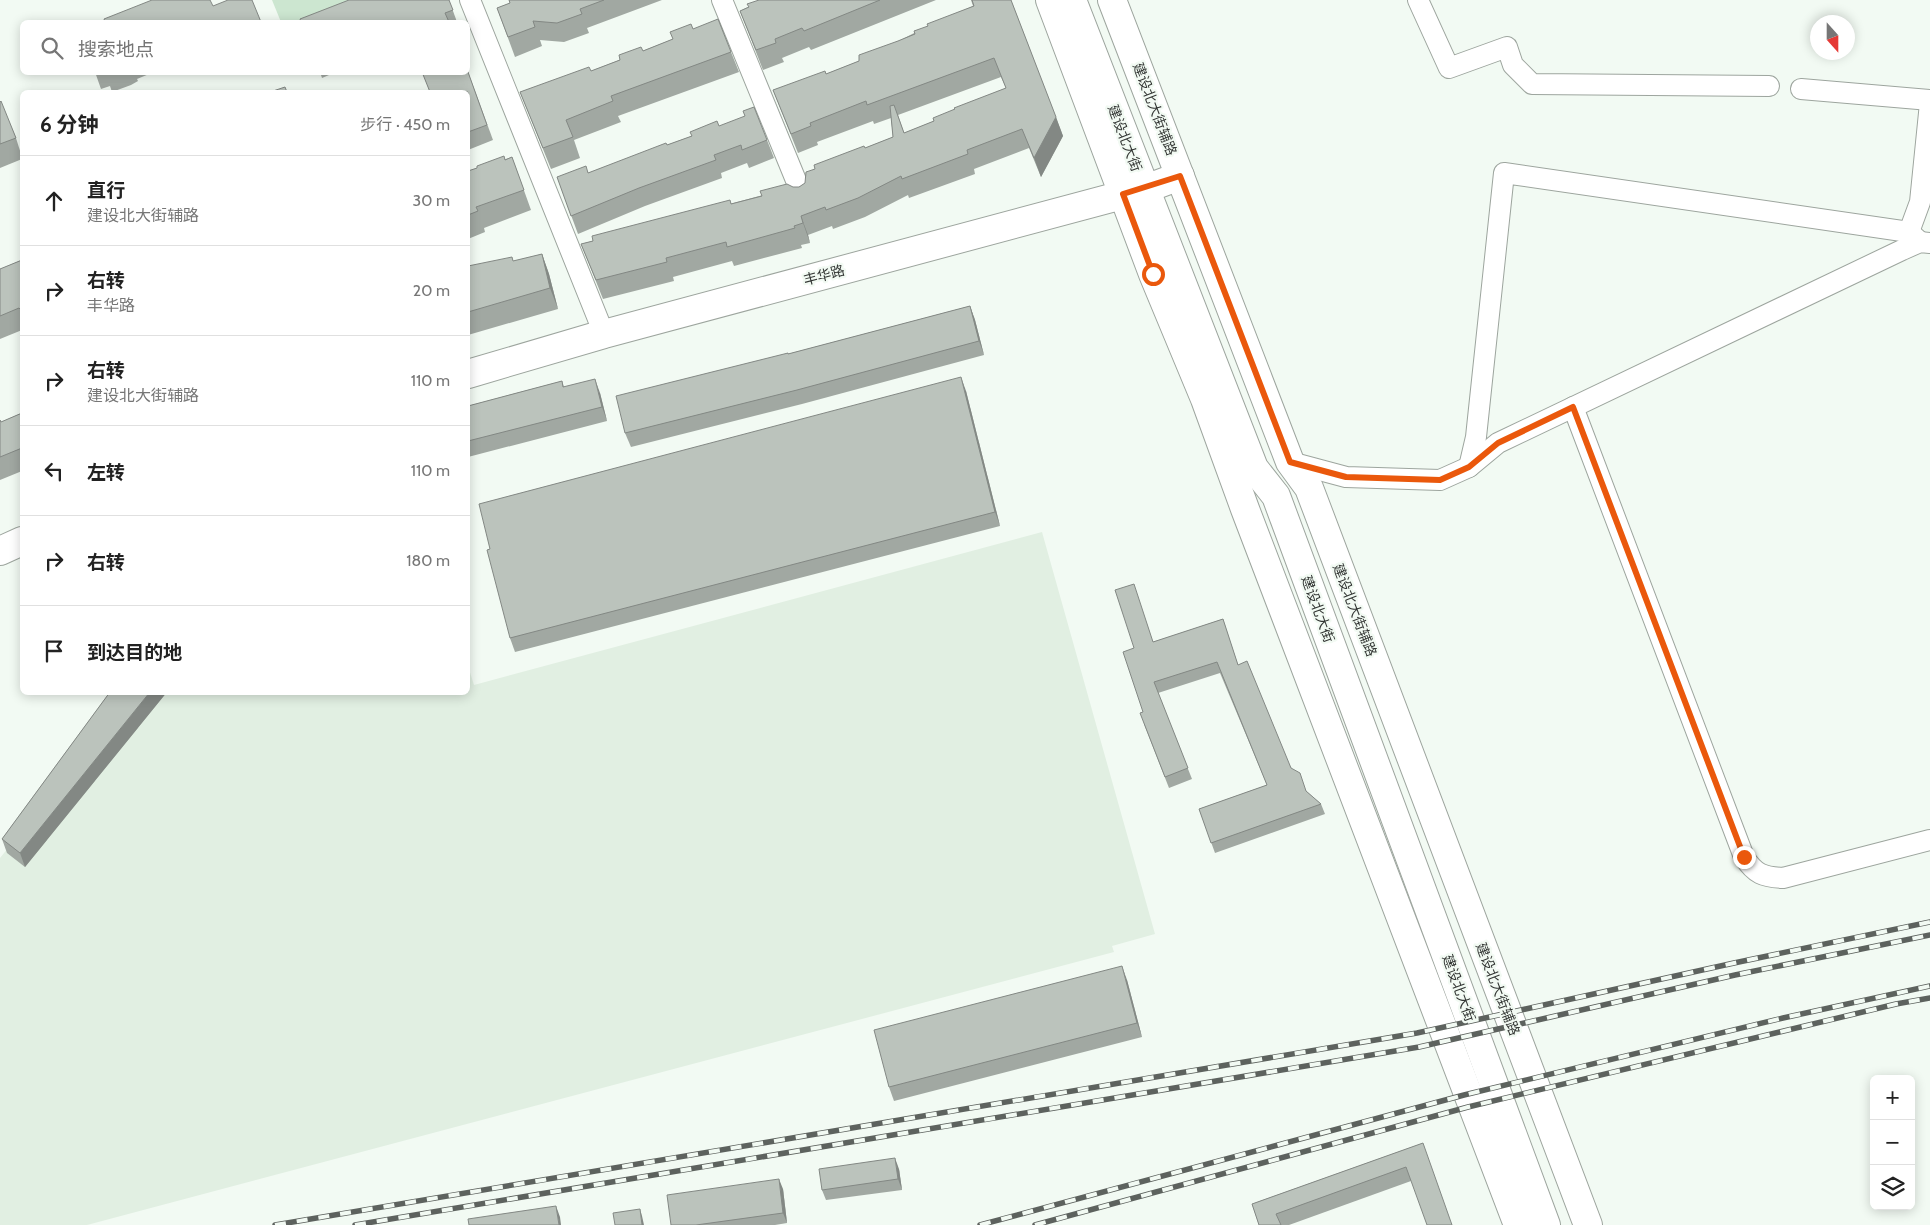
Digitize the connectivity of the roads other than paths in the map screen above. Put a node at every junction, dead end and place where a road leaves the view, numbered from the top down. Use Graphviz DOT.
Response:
graph roads {
  1 [pos="470,0"];
  2 [pos="722,0"];
  3 [pos="1050,0"];
  4 [pos="1072,0"];
  5 [pos="1089,0"];
  6 [pos="1112,0"];
  7 [pos="1418,0"];
  8 [pos="1768,86"];
  9 [pos="1801,89"];
  10 [pos="1930,101"];
  11 [pos="1152,185"];
  12 [pos="802,195"];
  13 [pos="1920,239"];
  14 [pos="604,334"];
  15 [pos="470,373"];
  16 [pos="1573,407"];
  17 [pos="1290,462"];
  18 [pos="1469,467"];
  19 [pos="20,543"];
  20 [pos="0,551"];
  21 [pos="1930,840"];
  22 [pos="1518,1225"];
  23 [pos="1546,1225"];
  24 [pos="1588,1225"];
  1 -- 14 [label="street"];
  2 -- 12 [label="street"];
  3 -- 11 [label="street, 建设北大街辅路"];
  4 -- 11 [label="street, 建设北大街"];
  5 -- 11 [label="street"];
  6 -- 11 [label="street, 建设北大街辅路"];
  7 -- 8 [label="street"];
  9 -- 10 [label="street"];
  10 -- 13 [label="street"];
  11 -- 14 [label="street, 丰华路"];
  11 -- 17 [label="street, 建设北大街辅路"];
  11 -- 22 [label="street, 建设北大街辅路"];
  11 -- 23 [label="street, 建设北大街"];
  13 -- 16 [label="street"];
  13 -- 18 [label="street"];
  14 -- 15 [label="street, 丰华路"];
  16 -- 18 [label="street"];
  16 -- 21 [label="street"];
  17 -- 18 [label="street"];
  17 -- 24 [label="street, 建设北大街辅路"];
  19 -- 20 [label="street"];
}
